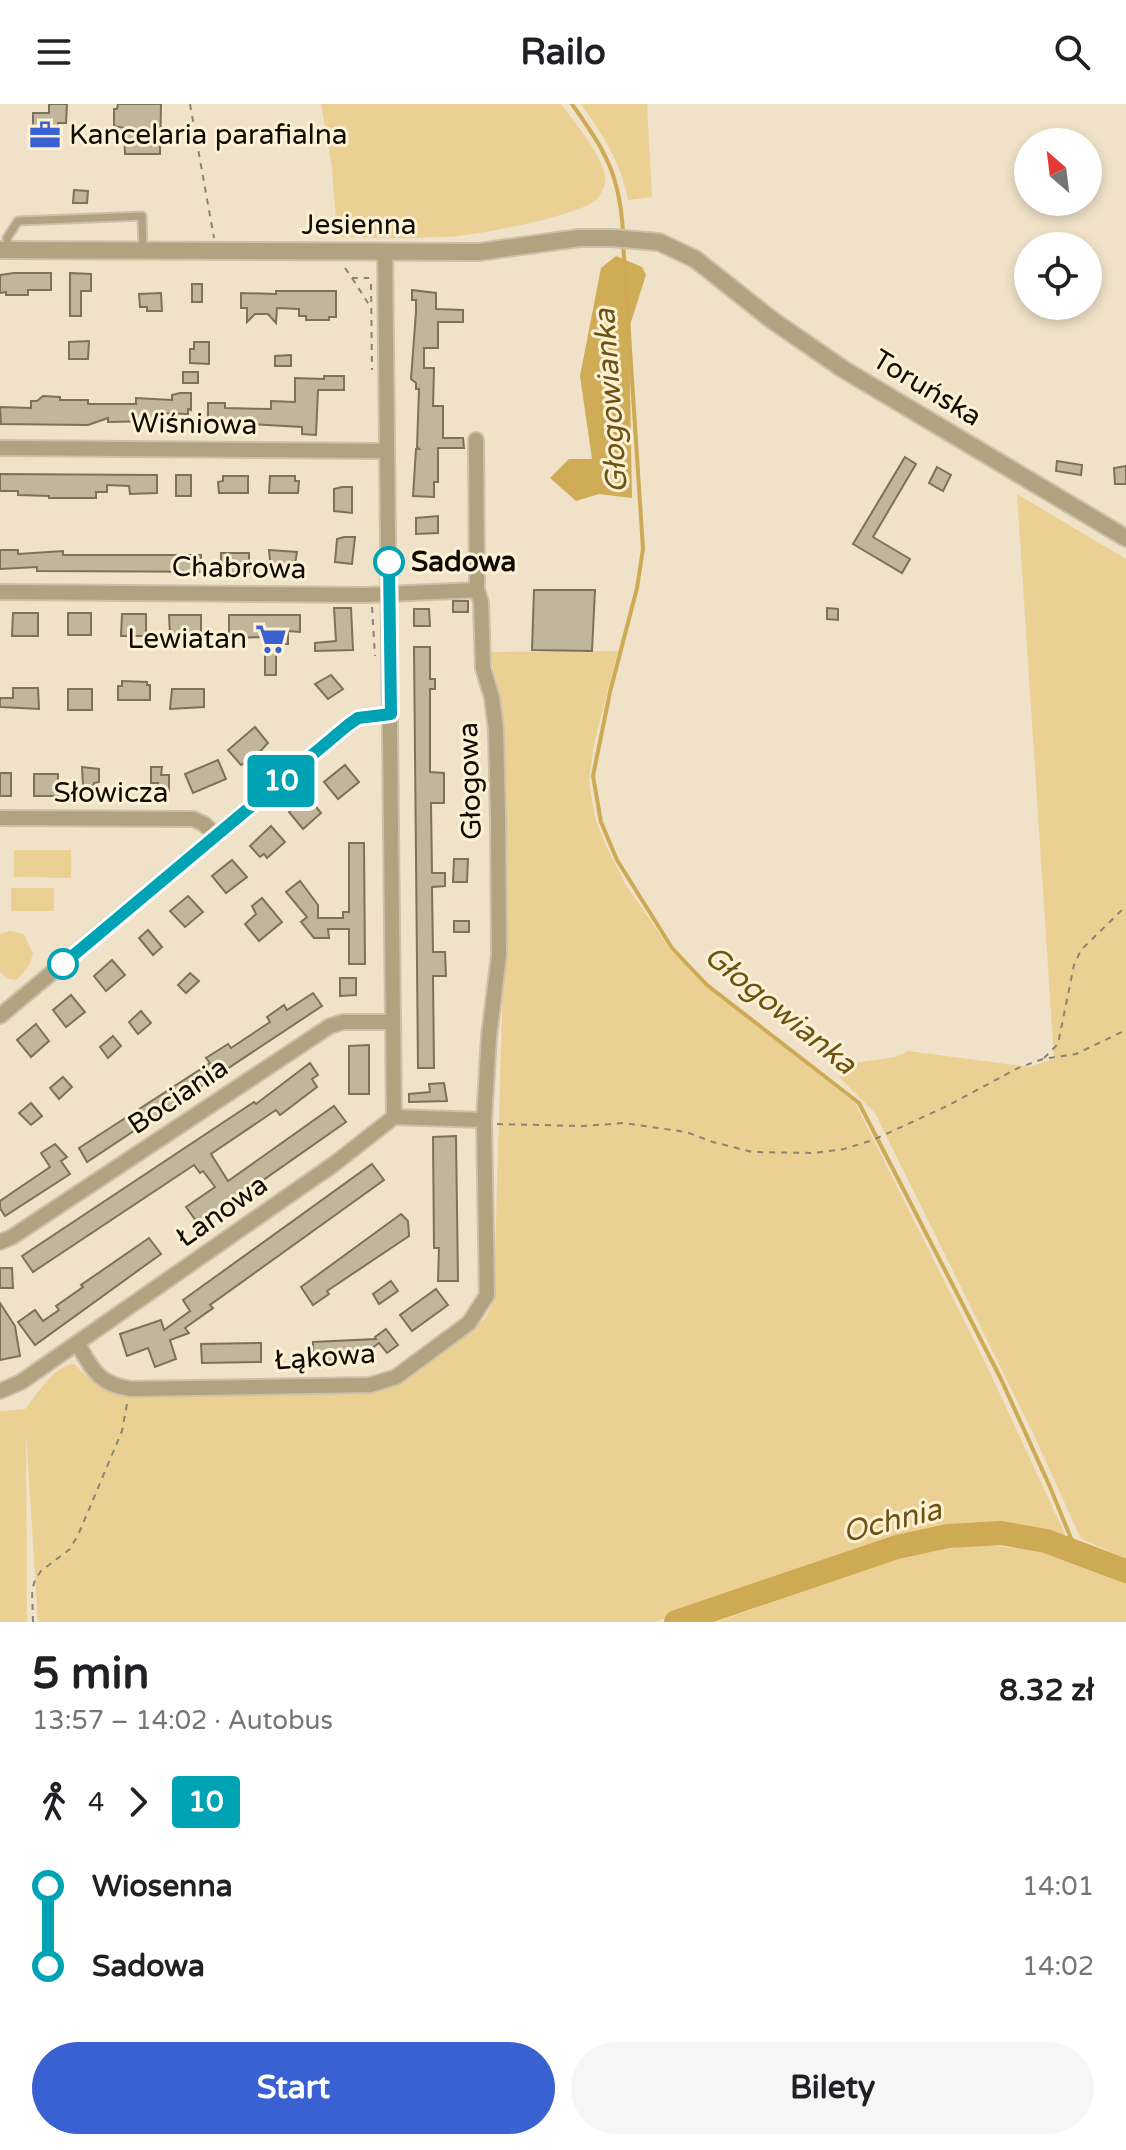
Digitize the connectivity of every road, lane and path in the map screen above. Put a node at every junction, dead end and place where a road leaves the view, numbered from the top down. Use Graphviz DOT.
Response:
graph roads {
  1 [pos="190,104"];
  2 [pos="4,250"];
  3 [pos="143,250"];
  4 [pos="215,251"];
  5 [pos="385,251"];
  6 [pos="709,271"];
  7 [pos="352,278"];
  8 [pos="385,278"];
  9 [pos="371,307"];
  10 [pos="371,368"];
  11 [pos="476,440"];
  12 [pos="0,448"];
  13 [pos="387,451"];
  14 [pos="1126,538"];
  15 [pos="477,590"];
  16 [pos="0,592"];
  17 [pos="365,595"];
  18 [pos="389,595"];
  19 [pos="373,648"];
  20 [pos="391,714"];
  21 [pos="0,818"];
  22 [pos="217,836"];
  23 [pos="1126,906"];
  24 [pos="2,1011"];
  25 [pos="393,1022"];
  26 [pos="1126,1030"];
  27 [pos="1043,1059"];
  28 [pos="394,1117"];
  29 [pos="484,1120"];
  30 [pos="0,1242"];
  31 [pos="77,1343"];
  32 [pos="123,1388"];
  33 [pos="0,1391"];
  34 [pos="33,1622"];
  1 -- 4 [label="path"];
  2 -- 3 [label="street, Jesienna"];
  2 -- 3 [label="lane"];
  3 -- 4 [label="street, Jesienna"];
  4 -- 5 [label="street, Jesienna"];
  5 -- 6 [label="street, Jesienna"];
  5 -- 8 [label="street"];
  6 -- 14 [label="street, Toruńska"];
  7 -- 9 [label="path"];
  8 -- 9 [label="path"];
  8 -- 13 [label="street"];
  9 -- 10 [label="path"];
  11 -- 15 [label="street, Głogowa"];
  12 -- 13 [label="street, Wiśniowa"];
  13 -- 18 [label="street"];
  15 -- 18 [label="street, Chabrowa"];
  15 -- 29 [label="street, Głogowa"];
  16 -- 17 [label="street, Chabrowa"];
  17 -- 18 [label="street, Chabrowa"];
  17 -- 19 [label="path"];
  18 -- 20 [label="street"];
  20 -- 22 [label="street"];
  20 -- 25 [label="street"];
  21 -- 22 [label="street, Słowicza"];
  22 -- 24 [label="street"];
  23 -- 27 [label="path"];
  25 -- 28 [label="street"];
  25 -- 30 [label="street, Bociania"];
  26 -- 27 [label="path"];
  27 -- 29 [label="path"];
  28 -- 29 [label="street"];
  28 -- 31 [label="street, Łanowa"];
  29 -- 32 [label="street, Łąkowa"];
  31 -- 32 [label="street"];
  31 -- 33 [label="street"];
  32 -- 34 [label="path"];
}
